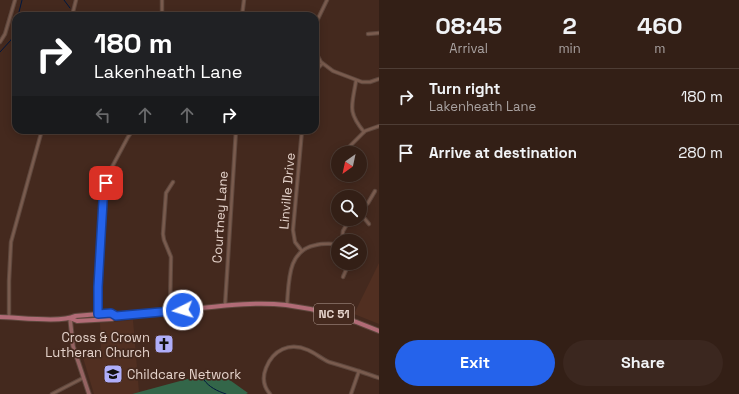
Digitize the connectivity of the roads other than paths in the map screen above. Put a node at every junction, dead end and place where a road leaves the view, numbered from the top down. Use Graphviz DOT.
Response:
graph roads {
  1 [pos="15,0"];
  2 [pos="76,0"];
  3 [pos="162,0"];
  4 [pos="244,0"];
  5 [pos="327,0"];
  6 [pos="73,12"];
  7 [pos="162,12"];
  8 [pos="242,12"];
  9 [pos="319,17"];
  10 [pos="379,33"];
  11 [pos="368,34"];
  12 [pos="0,42"];
  13 [pos="319,58"];
  14 [pos="322,64"];
  15 [pos="319,67"];
  16 [pos="379,79"];
  17 [pos="356,81"];
  18 [pos="379,126"];
  19 [pos="364,132"];
  20 [pos="41,134"];
  21 [pos="130,134"];
  22 [pos="236,134"];
  23 [pos="302,134"];
  24 [pos="350,146"];
  25 [pos="173,182"];
  26 [pos="375,191"];
  27 [pos="367,205"];
  28 [pos="367,221"];
  29 [pos="369,224"];
  30 [pos="331,244"];
  31 [pos="302,251"];
  32 [pos="346,270"];
  33 [pos="343,277"];
  34 [pos="287,305"];
  35 [pos="225,306"];
  36 [pos="170,311"];
  37 [pos="98,314"];
  38 [pos="116,316"];
  39 [pos="0,317"];
  40 [pos="9,317"];
  41 [pos="70,318"];
  42 [pos="379,332"];
  43 [pos="359,371"];
  44 [pos="83,378"];
  45 [pos="379,378"];
  46 [pos="52,394"];
  47 [pos="89,394"];
  48 [pos="270,394"];
  49 [pos="351,394"];
  1 -- 12 [label="street"];
  2 -- 6 [label="street"];
  3 -- 7 [label="street"];
  4 -- 8 [label="street"];
  5 -- 9 [label="street"];
  10 -- 11 [label="street"];
  13 -- 14 [label="street"];
  14 -- 15 [label="street"];
  14 -- 17 [label="street"];
  16 -- 17 [label="street"];
  17 -- 19 [label="street"];
  18 -- 19 [label="street"];
  19 -- 24 [label="street"];
  20 -- 40 [label="street"];
  21 -- 37 [label="street"];
  22 -- 35 [label="street, Courtney Lane"];
  23 -- 31 [label="street, Linville Drive"];
  25 -- 36 [label="street"];
  26 -- 27 [label="street"];
  28 -- 29 [label="street"];
  30 -- 31 [label="street"];
  31 -- 34 [label="street"];
  32 -- 33 [label="street"];
  34 -- 35 [label="main road, NC 51"];
  34 -- 42 [label="main road, NC 51"];
  35 -- 36 [label="main road, NC 51"];
  36 -- 38 [label="main road, NC 51"];
  37 -- 38 [label="main road, NC 51"];
  37 -- 41 [label="main road, NC 51"];
  38 -- 41 [label="main road, NC 51"];
  39 -- 40 [label="main road, NC 51"];
  40 -- 41 [label="main road, NC 51"];
  41 -- 44 [label="main road"];
  43 -- 45 [label="street"];
  43 -- 48 [label="street"];
  43 -- 49 [label="street"];
  44 -- 46 [label="street"];
  44 -- 47 [label="main road"];
}
